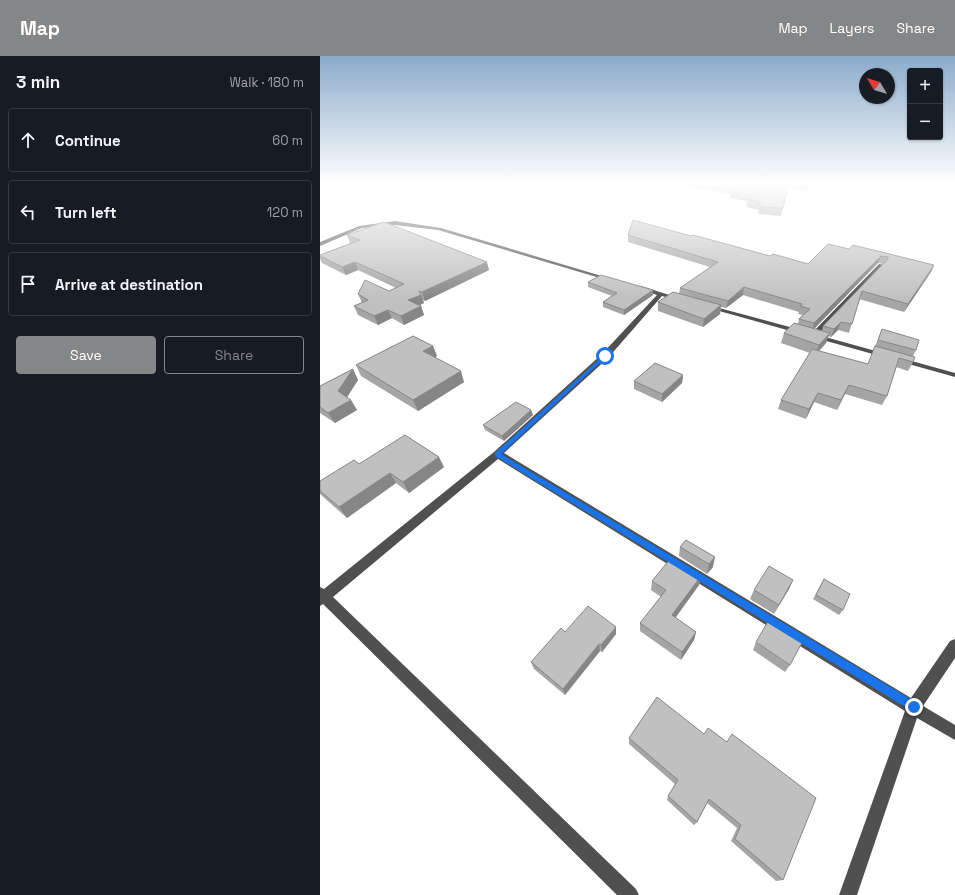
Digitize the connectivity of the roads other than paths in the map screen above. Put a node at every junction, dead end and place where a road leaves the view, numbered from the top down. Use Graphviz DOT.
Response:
graph roads {
  1 [pos="320,244"];
  2 [pos="881,265"];
  3 [pos="623,283"];
  4 [pos="630,285"];
  5 [pos="661,294"];
  6 [pos="684,300"];
  7 [pos="699,304"];
  8 [pos="813,336"];
  9 [pos="955,376"];
  10 [pos="497,454"];
  11 [pos="321,597"];
  12 [pos="955,646"];
  13 [pos="914,707"];
  14 [pos="955,733"];
  15 [pos="630,895"];
  16 [pos="848,895"];
  1 -- 3 [label="street"];
  2 -- 8 [label="street"];
  4 -- 5 [label="street"];
  5 -- 6 [label="street"];
  5 -- 10 [label="street"];
  7 -- 8 [label="street"];
  8 -- 9 [label="street"];
  10 -- 11 [label="street"];
  10 -- 13 [label="street"];
  11 -- 15 [label="street"];
  12 -- 13 [label="street"];
  13 -- 14 [label="street"];
  13 -- 16 [label="street"];
}
